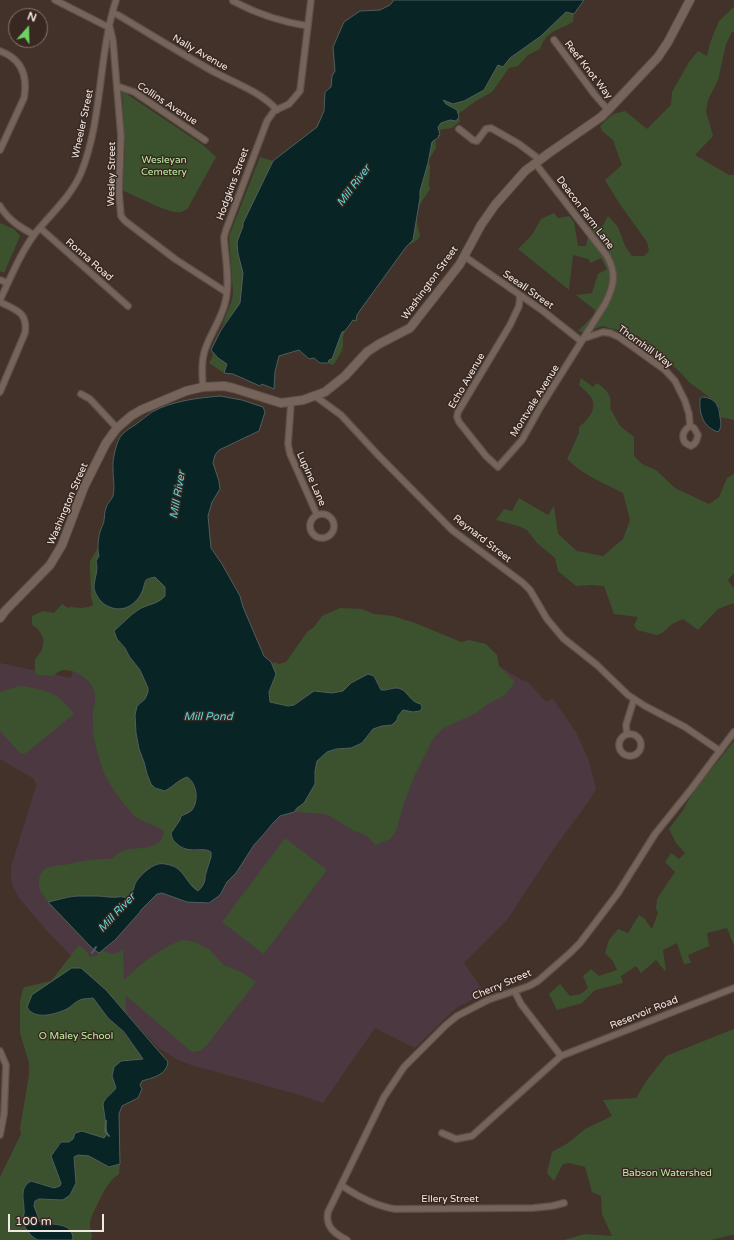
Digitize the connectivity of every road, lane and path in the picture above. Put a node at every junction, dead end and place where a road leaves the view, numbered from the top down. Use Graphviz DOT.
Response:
graph roads {
  1 [pos="55,0"];
  2 [pos="116,0"];
  3 [pos="311,0"];
  4 [pos="690,0"];
  5 [pos="233,1"];
  6 [pos="113,13"];
  7 [pos="308,26"];
  8 [pos="110,28"];
  9 [pos="554,40"];
  10 [pos="0,51"];
  11 [pos="117,86"];
  12 [pos="277,110"];
  13 [pos="608,110"];
  14 [pos="459,129"];
  15 [pos="205,140"];
  16 [pos="0,150"];
  17 [pos="537,161"];
  18 [pos="0,206"];
  19 [pos="40,228"];
  20 [pos="34,235"];
  21 [pos="464,256"];
  22 [pos="0,280"];
  23 [pos="8,284"];
  24 [pos="226,292"];
  25 [pos="520,296"];
  26 [pos="0,301"];
  27 [pos="128,306"];
  28 [pos="581,341"];
  29 [pos="203,387"];
  30 [pos="0,392"];
  31 [pos="82,394"];
  32 [pos="315,396"];
  33 [pos="291,403"];
  34 [pos="690,426"];
  35 [pos="117,428"];
  36 [pos="498,467"];
  37 [pos="317,514"];
  38 [pos="0,618"];
  39 [pos="634,699"];
  40 [pos="734,732"];
  41 [pos="627,734"];
  42 [pos="720,750"];
  43 [pos="734,988"];
  44 [pos="515,992"];
  45 [pos="0,1052"];
  46 [pos="561,1056"];
  47 [pos="442,1133"];
  48 [pos="0,1135"];
  49 [pos="341,1185"];
  50 [pos="564,1203"];
  51 [pos="347,1240"];
  1 -- 8 [label="street"];
  2 -- 6 [label="street, Wheeler Street"];
  3 -- 7 [label="street, Hodgkins Street"];
  4 -- 13 [label="main road, Washington Street"];
  5 -- 7 [label="street"];
  6 -- 8 [label="street, Wheeler Street"];
  6 -- 12 [label="street, Nally Avenue"];
  7 -- 12 [label="street, Hodgkins Street"];
  8 -- 11 [label="street, Wesley Street"];
  8 -- 19 [label="street, Wheeler Street"];
  9 -- 13 [label="street, Reef Knot Way"];
  10 -- 16 [label="street"];
  11 -- 15 [label="street, Collins Avenue"];
  11 -- 24 [label="street, Wesley Street"];
  12 -- 24 [label="street, Hodgkins Street"];
  13 -- 17 [label="main road, Washington Street"];
  14 -- 17 [label="street, Deacon Farm Lane"];
  17 -- 21 [label="main road, Washington Street"];
  17 -- 28 [label="street, Deacon Farm Lane"];
  18 -- 20 [label="street"];
  19 -- 20 [label="street, Wheeler Street"];
  19 -- 27 [label="street, Ronna Road"];
  20 -- 23 [label="street, Wheeler Street"];
  21 -- 25 [label="street, Seeall Street"];
  21 -- 32 [label="main road, Washington Street"];
  22 -- 23 [label="street"];
  23 -- 26 [label="street, Wheeler Street"];
  24 -- 29 [label="street, Hodgkins Street"];
  25 -- 28 [label="street, Seeall Street"];
  25 -- 36 [label="street, Echo Avenue"];
  26 -- 30 [label="street"];
  28 -- 34 [label="street, Thornhill Way"];
  28 -- 36 [label="street, Montvale Avenue"];
  29 -- 33 [label="main road, Washington Street"];
  29 -- 35 [label="main road, Washington Street"];
  31 -- 35 [label="street"];
  32 -- 33 [label="main road, Washington Street"];
  32 -- 39 [label="street, Reynard Street"];
  33 -- 37 [label="street, Lupine Lane"];
  35 -- 38 [label="main road, Washington Street"];
  37 -- 37 [label="street, Lupine Lane"];
  39 -- 41 [label="street"];
  39 -- 42 [label="street, Reynard Street"];
  40 -- 42 [label="street, Cherry Street"];
  42 -- 44 [label="street, Cherry Street"];
  43 -- 46 [label="street, Reservoir Road"];
  44 -- 46 [label="street"];
  44 -- 49 [label="street, Cherry Street"];
  45 -- 48 [label="street"];
  46 -- 47 [label="street, Reservoir Road"];
  49 -- 50 [label="street, Ellery Street"];
  49 -- 51 [label="street, Cherry Street"];
}
